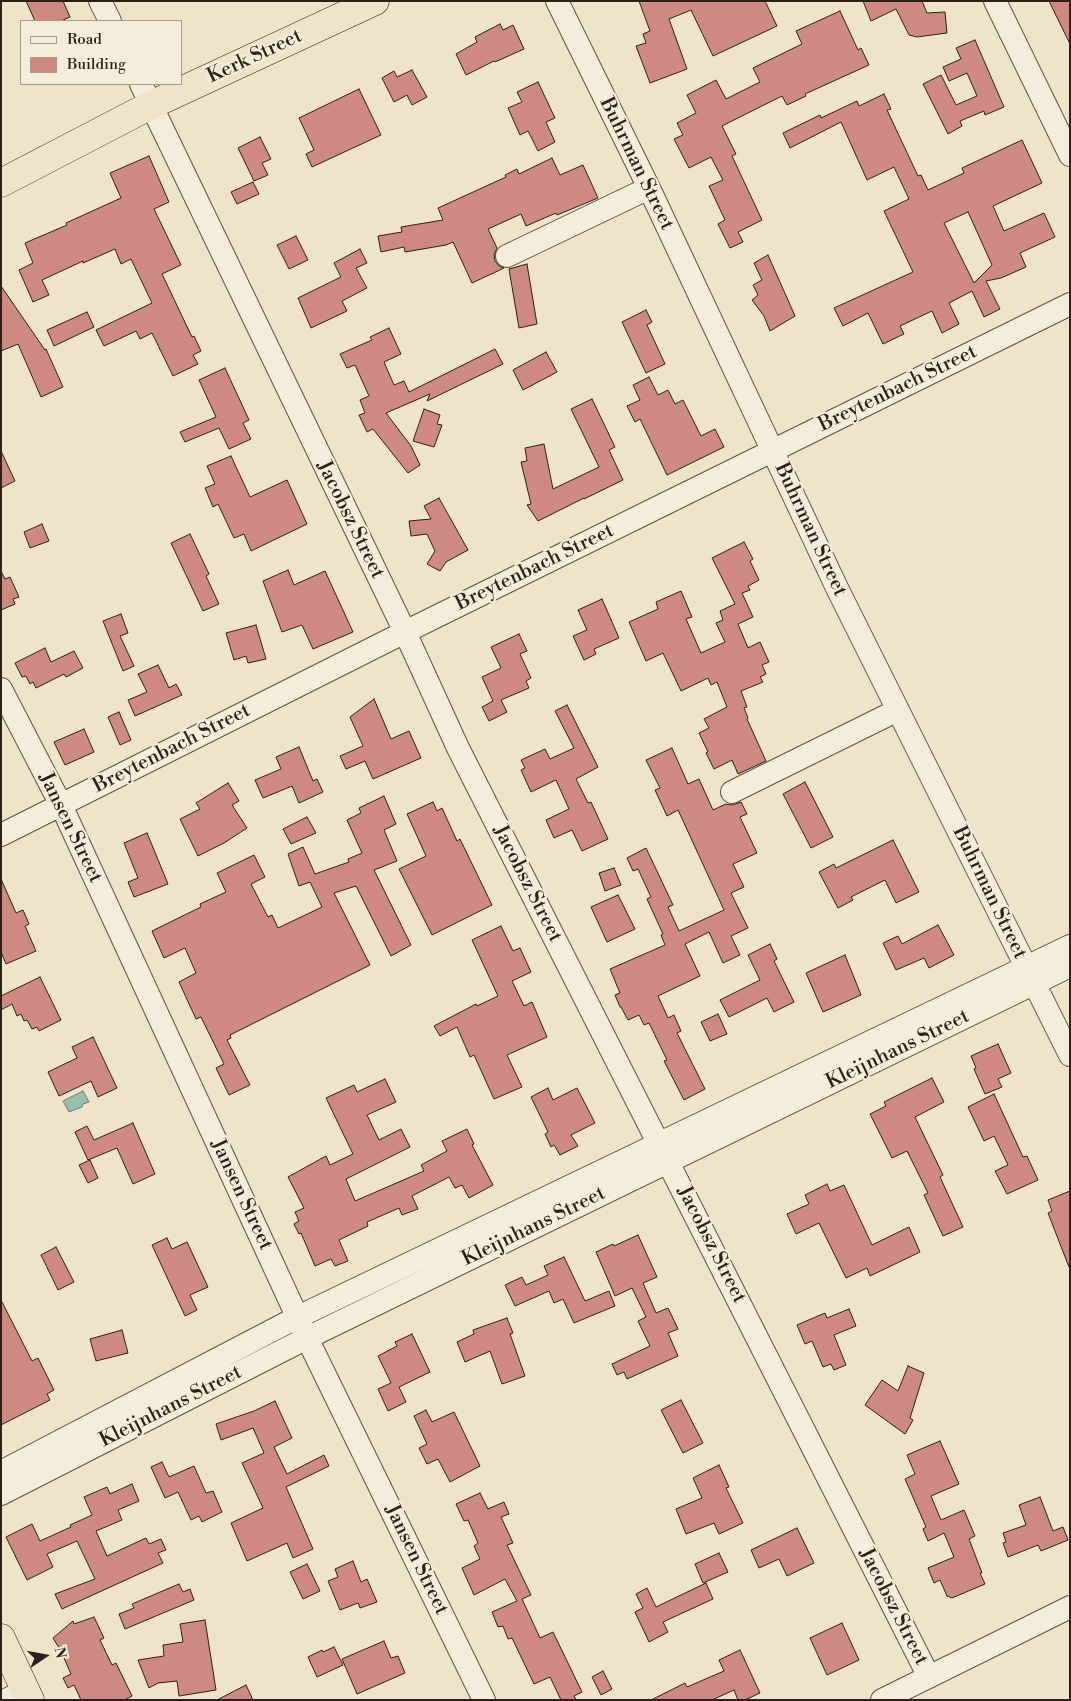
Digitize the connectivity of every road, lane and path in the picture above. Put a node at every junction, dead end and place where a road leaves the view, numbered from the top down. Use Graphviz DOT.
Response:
graph roads {
  1 [pos="100,1"];
  2 [pos="375,1"];
  3 [pos="557,1"];
  4 [pos="995,1"];
  5 [pos="110,20"];
  6 [pos="182,79"];
  7 [pos="168,85"];
  8 [pos="146,94"];
  9 [pos="1070,154"];
  10 [pos="1,183"];
  11 [pos="648,188"];
  12 [pos="507,256"];
  13 [pos="1070,304"];
  14 [pos="774,450"];
  15 [pos="404,632"];
  16 [pos="1,688"];
  17 [pos="898,710"];
  18 [pos="732,792"];
  19 [pos="61,805"];
  20 [pos="1,835"];
  21 [pos="1070,946"];
  22 [pos="1070,966"];
  23 [pos="1030,976"];
  24 [pos="1070,1055"];
  25 [pos="664,1153"];
  26 [pos="298,1317"];
  27 [pos="307,1338"];
  28 [pos="1,1472"];
  29 [pos="1,1494"];
  30 [pos="1070,1608"];
  31 [pos="1,1638"];
  32 [pos="929,1677"];
  33 [pos="20,1697"];
  34 [pos="484,1700"];
  35 [pos="882,1700"];
  1 -- 5 [label="street"];
  2 -- 6 [label="highway, Kerk Street"];
  3 -- 11 [label="street, Buhrman Street"];
  4 -- 9 [label="street"];
  7 -- 8 [label="highway, Kerk Street"];
  8 -- 10 [label="highway, Kerk Street"];
  8 -- 15 [label="street, Jacobsz Street"];
  11 -- 12 [label="street"];
  11 -- 14 [label="street, Buhrman Street"];
  13 -- 14 [label="street, Breytenbach Street"];
  14 -- 15 [label="street, Breytenbach Street"];
  14 -- 17 [label="street, Buhrman Street"];
  15 -- 19 [label="street, Breytenbach Street"];
  15 -- 25 [label="street, Jacobsz Street"];
  16 -- 19 [label="street, Jansen Street"];
  17 -- 18 [label="street"];
  17 -- 23 [label="street, Buhrman Street"];
  19 -- 20 [label="street, Breytenbach Street"];
  19 -- 26 [label="street, Jansen Street"];
  21 -- 23 [label="street, Kleijnhans Street"];
  22 -- 23 [label="street, Kleijnhans Street"];
  23 -- 24 [label="street, Buhrman Street"];
  23 -- 25 [label="street, Kleijnhans Street"];
  25 -- 26 [label="street, Kleijnhans Street"];
  25 -- 27 [label="street, Kleijnhans Street"];
  25 -- 32 [label="street, Jacobsz Street"];
  26 -- 27 [label="street, Jansen Street"];
  26 -- 28 [label="street, Kleijnhans Street"];
  27 -- 29 [label="street, Kleijnhans Street"];
  27 -- 34 [label="street, Jansen Street"];
  30 -- 32 [label="street"];
  31 -- 33 [label="highway"];
  32 -- 35 [label="street"];
}
